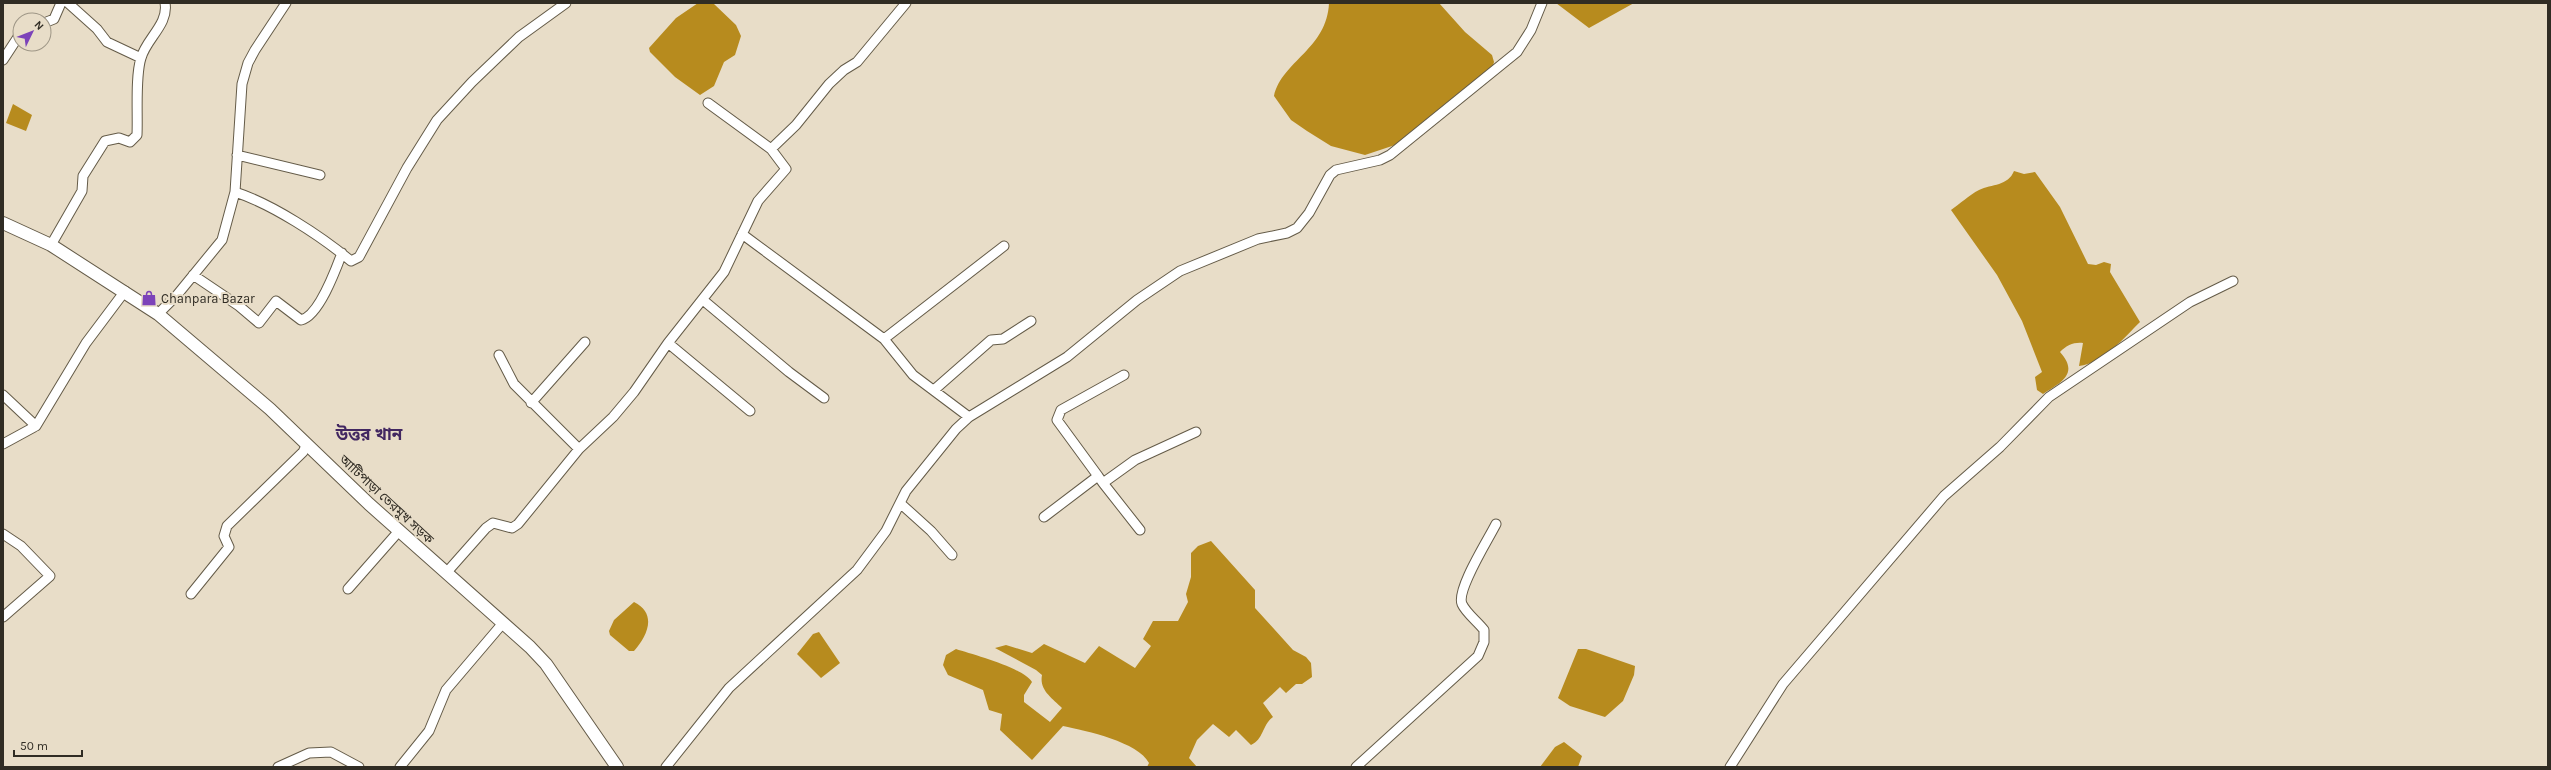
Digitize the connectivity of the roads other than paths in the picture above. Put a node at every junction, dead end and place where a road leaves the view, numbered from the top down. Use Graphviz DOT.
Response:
graph roads {
  1 [pos="61,3"];
  2 [pos="68,3"];
  3 [pos="165,3"];
  4 [pos="286,3"];
  5 [pos="566,3"];
  6 [pos="906,3"];
  7 [pos="1542,3"];
  8 [pos="52,20"];
  9 [pos="12,46"];
  10 [pos="141,58"];
  11 [pos="3,60"];
  12 [pos="708,102"];
  13 [pos="771,149"];
  14 [pos="237,155"];
  15 [pos="320,176"];
  16 [pos="235,192"];
  17 [pos="3,223"];
  18 [pos="742,234"];
  19 [pos="51,245"];
  20 [pos="1004,246"];
  21 [pos="342,253"];
  22 [pos="193,275"];
  23 [pos="2233,281"];
  24 [pos="125,290"];
  25 [pos="703,300"];
  26 [pos="158,314"];
  27 [pos="1031,321"];
  28 [pos="884,339"];
  29 [pos="585,342"];
  30 [pos="668,343"];
  31 [pos="499,355"];
  32 [pos="1124,375"];
  33 [pos="934,390"];
  34 [pos="3,395"];
  35 [pos="824,398"];
  36 [pos="531,403"];
  37 [pos="750,411"];
  38 [pos="969,416"];
  39 [pos="36,426"];
  40 [pos="1196,432"];
  41 [pos="3,444"];
  42 [pos="307,444"];
  43 [pos="578,449"];
  44 [pos="1101,479"];
  45 [pos="900,503"];
  46 [pos="1044,517"];
  47 [pos="1496,524"];
  48 [pos="1140,530"];
  49 [pos="399,531"];
  50 [pos="3,534"];
  51 [pos="952,555"];
  52 [pos="447,572"];
  53 [pos="348,589"];
  54 [pos="191,594"];
  55 [pos="3,617"];
  56 [pos="503,623"];
  57 [pos="278,767"];
  58 [pos="359,767"];
  59 [pos="400,767"];
  60 [pos="617,767"];
  61 [pos="666,767"];
  62 [pos="1356,767"];
  63 [pos="1730,767"];
  1 -- 8 [label="street"];
  2 -- 10 [label="street"];
  3 -- 10 [label="street"];
  4 -- 14 [label="street"];
  5 -- 21 [label="street"];
  6 -- 13 [label="street"];
  7 -- 38 [label="street"];
  9 -- 11 [label="street"];
  10 -- 19 [label="street"];
  12 -- 13 [label="street"];
  13 -- 18 [label="street"];
  14 -- 15 [label="street"];
  14 -- 16 [label="street"];
  16 -- 21 [label="street"];
  16 -- 22 [label="street"];
  17 -- 19 [label="main road, আটিপাড়া তেরমুখ সড়ক"];
  18 -- 25 [label="street"];
  18 -- 28 [label="street"];
  19 -- 24 [label="main road, আটিপাড়া তেরমুখ সড়ক"];
  20 -- 28 [label="street"];
  21 -- 22 [label="street"];
  22 -- 26 [label="street"];
  23 -- 63 [label="street"];
  24 -- 26 [label="main road, আটিপাড়া তেরমুখ সড়ক"];
  24 -- 39 [label="street"];
  25 -- 30 [label="street"];
  25 -- 35 [label="street"];
  26 -- 42 [label="main road, আটিপাড়া তেরমুখ সড়ক"];
  27 -- 33 [label="street"];
  28 -- 33 [label="street"];
  29 -- 36 [label="street"];
  30 -- 37 [label="street"];
  30 -- 43 [label="street"];
  31 -- 36 [label="street"];
  32 -- 44 [label="street"];
  33 -- 38 [label="street"];
  34 -- 39 [label="street"];
  36 -- 43 [label="street"];
  38 -- 45 [label="street"];
  39 -- 41 [label="street"];
  40 -- 44 [label="street"];
  42 -- 49 [label="main road, আটিপাড়া তেরমুখ সড়ক"];
  42 -- 54 [label="street"];
  43 -- 52 [label="street"];
  44 -- 46 [label="street"];
  44 -- 48 [label="street"];
  45 -- 51 [label="street"];
  45 -- 61 [label="street"];
  47 -- 62 [label="street"];
  49 -- 52 [label="main road, আটিপাড়া তেরমুখ সড়ক"];
  49 -- 53 [label="street"];
  50 -- 55 [label="street"];
  52 -- 56 [label="main road, আটিপাড়া তেরমুখ সড়ক"];
  56 -- 59 [label="street"];
  56 -- 60 [label="main road, আটিপাড়া তেরমুখ সড়ক"];
  57 -- 58 [label="street"];
}
